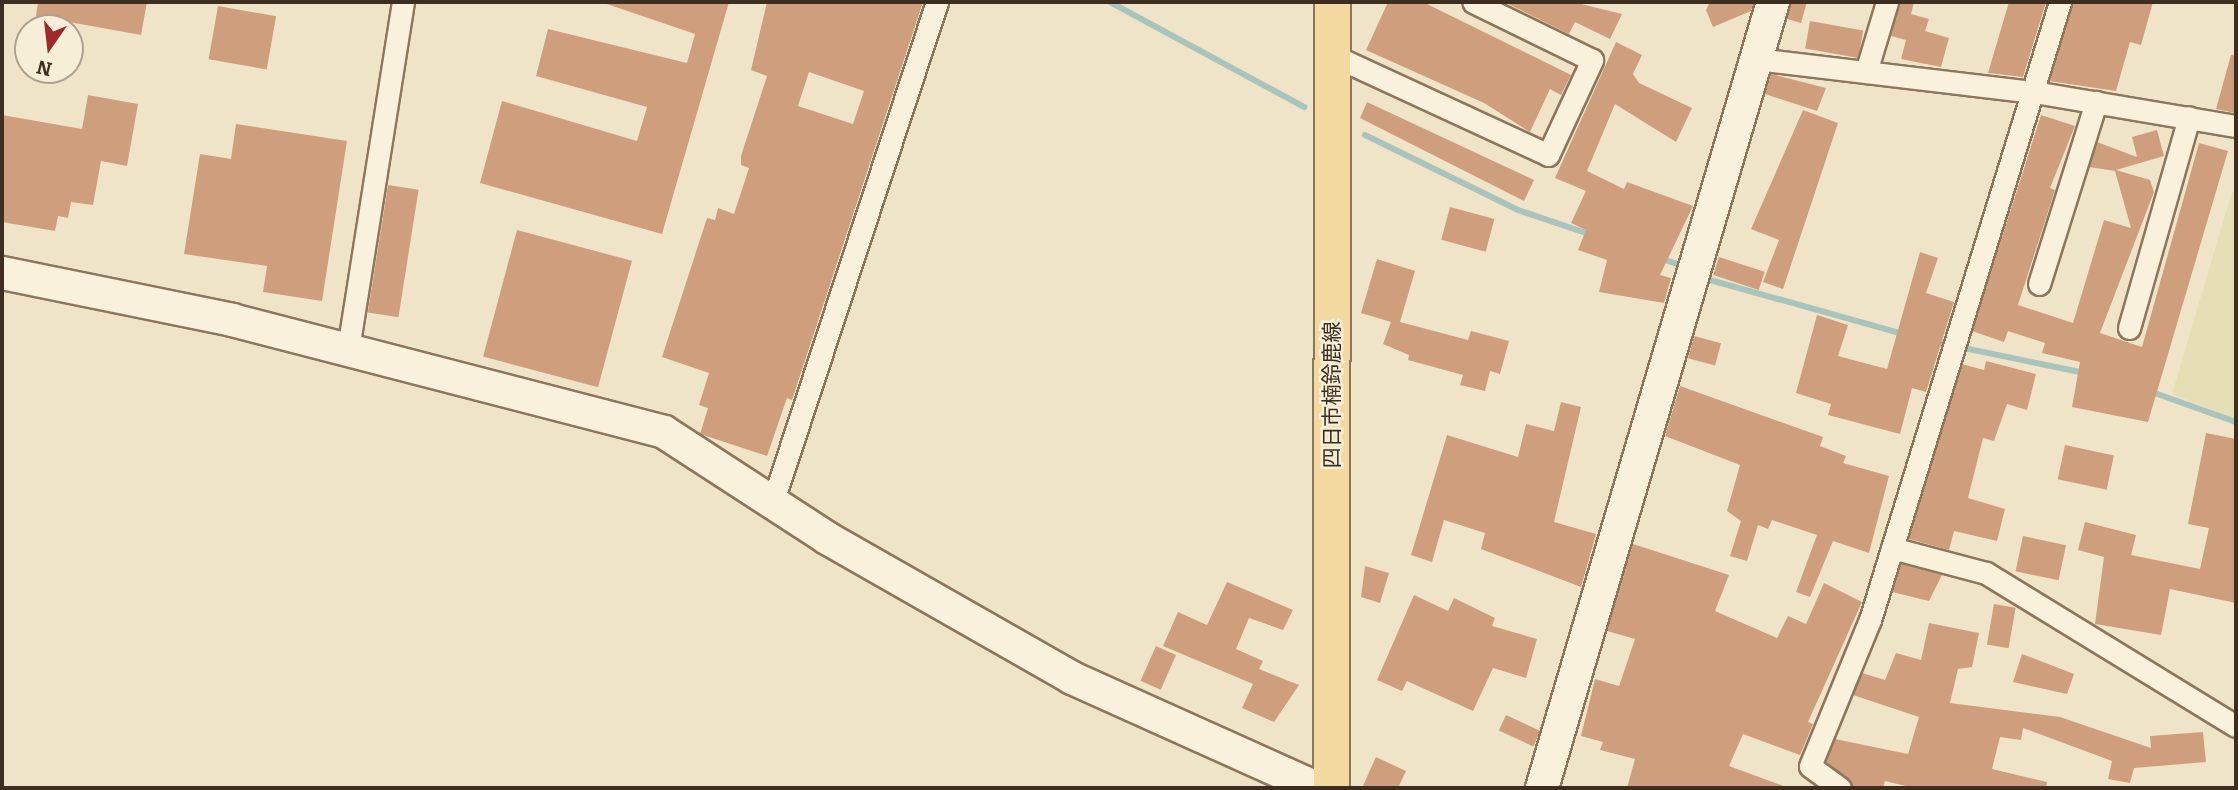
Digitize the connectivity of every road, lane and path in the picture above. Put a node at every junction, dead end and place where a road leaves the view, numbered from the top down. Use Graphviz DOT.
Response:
graph roads {
  1 [pos="404,2"];
  2 [pos="937,2"];
  3 [pos="1332,2"];
  4 [pos="1473,2"];
  5 [pos="1773,2"];
  6 [pos="1887,2"];
  7 [pos="2060,2"];
  8 [pos="1332,55"];
  9 [pos="1756,58"];
  10 [pos="1866,72"];
  11 [pos="2034,92"];
  12 [pos="2096,103"];
  13 [pos="2189,117"];
  14 [pos="2236,126"];
  15 [pos="2,273"];
  16 [pos="2039,284"];
  17 [pos="2129,328"];
  18 [pos="348,349"];
  19 [pos="774,501"];
  20 [pos="1892,548"];
  21 [pos="2236,726"];
  22 [pos="1303,784"];
  23 [pos="1331,788"];
  24 [pos="1542,788"];
  25 [pos="1840,788"];
  1 -- 18 [label="street"];
  2 -- 19 [label="street"];
  3 -- 8 [label="main road, 四日市楠鈴鹿線"];
  4 -- 8 [label="street"];
  5 -- 9 [label="street"];
  6 -- 10 [label="street"];
  7 -- 11 [label="street"];
  8 -- 23 [label="main road, 四日市楠鈴鹿線"];
  9 -- 10 [label="street"];
  9 -- 24 [label="street"];
  10 -- 11 [label="street"];
  11 -- 12 [label="street"];
  11 -- 20 [label="street"];
  12 -- 13 [label="street"];
  12 -- 16 [label="street"];
  13 -- 14 [label="street"];
  13 -- 17 [label="street"];
  15 -- 18 [label="street"];
  18 -- 19 [label="street"];
  19 -- 22 [label="street"];
  20 -- 21 [label="street"];
  20 -- 25 [label="street"];
}
